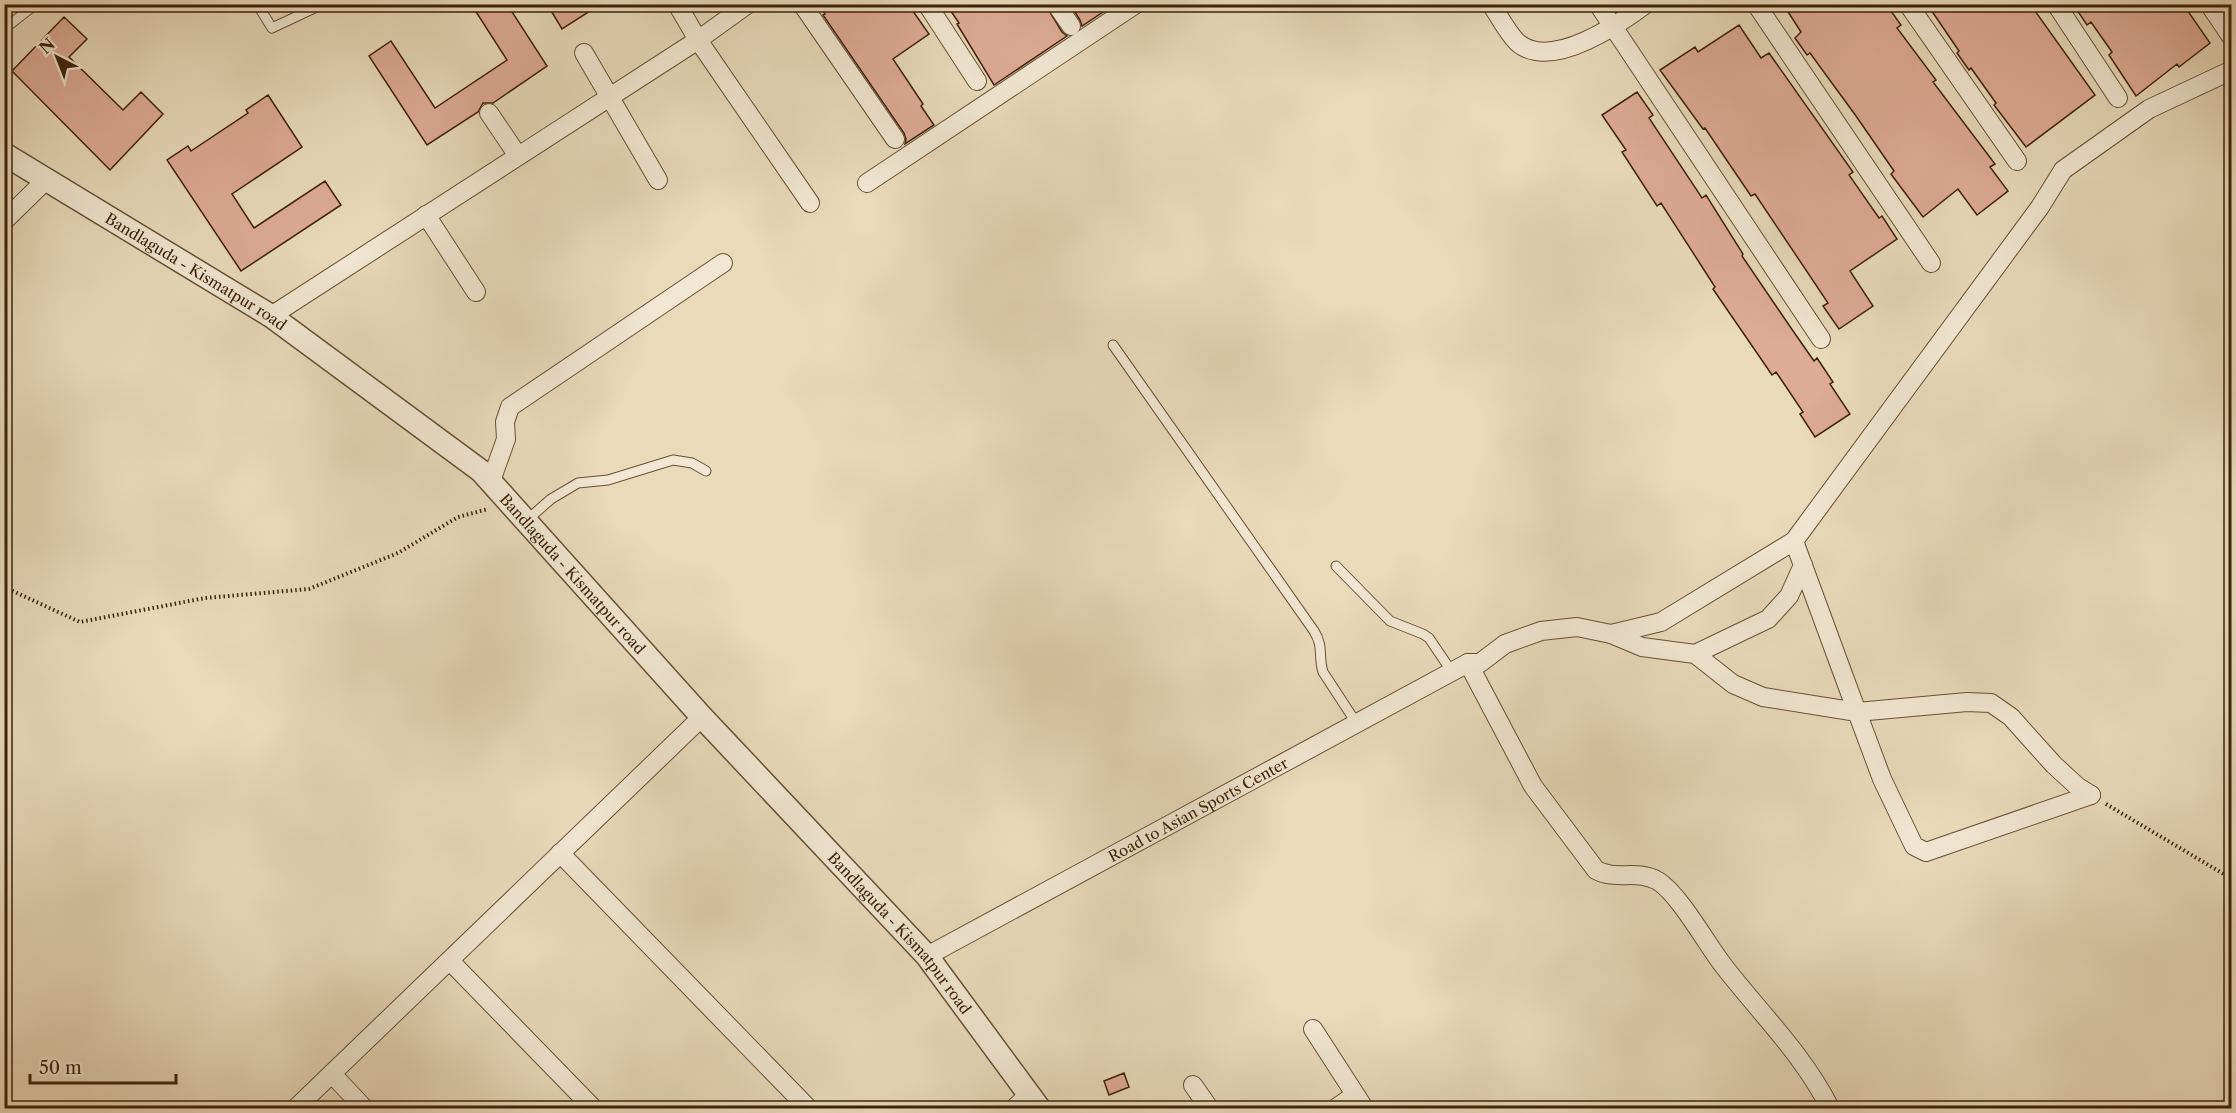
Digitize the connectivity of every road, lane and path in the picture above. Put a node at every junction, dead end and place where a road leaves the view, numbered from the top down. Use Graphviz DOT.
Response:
graph roads {
  1 [pos="36,4"];
  2 [pos="256,4"];
  3 [pos="323,4"];
  4 [pos="677,4"];
  5 [pos="748,4"];
  6 [pos="802,4"];
  7 [pos="927,4"];
  8 [pos="1056,4"];
  9 [pos="1136,4"];
  10 [pos="1491,4"];
  11 [pos="1598,4"];
  12 [pos="1646,4"];
  13 [pos="1756,4"];
  14 [pos="1908,4"];
  15 [pos="2056,4"];
  16 [pos="2209,4"];
  17 [pos="1071,26"];
  18 [pos="1613,27"];
  19 [pos="4,29"];
  20 [pos="2232,38"];
  21 [pos="698,40"];
  22 [pos="584,53"];
  23 [pos="2232,70"];
  24 [pos="978,81"];
  25 [pos="609,97"];
  26 [pos="2118,98"];
  27 [pos="489,112"];
  28 [pos="895,139"];
  29 [pos="4,154"];
  30 [pos="518,156"];
  31 [pos="2017,161"];
  32 [pos="46,180"];
  33 [pos="658,180"];
  34 [pos="867,183"];
  35 [pos="810,203"];
  36 [pos="426,215"];
  37 [pos="4,221"];
  38 [pos="723,263"];
  39 [pos="1931,263"];
  40 [pos="477,292"];
  41 [pos="271,316"];
  42 [pos="1821,339"];
  43 [pos="1113,345"];
  44 [pos="706,471"];
  45 [pos="491,481"];
  46 [pos="510,503"];
  47 [pos="526,521"];
  48 [pos="1794,542"];
  49 [pos="1803,565"];
  50 [pos="1336,566"];
  51 [pos="4,587"];
  52 [pos="1611,634"];
  53 [pos="1695,654"];
  54 [pos="1468,663"];
  55 [pos="1452,672"];
  56 [pos="1857,712"];
  57 [pos="702,717"];
  58 [pos="1357,724"];
  59 [pos="2091,795"];
  60 [pos="560,853"];
  61 [pos="2232,879"];
  62 [pos="927,956"];
  63 [pos="450,961"];
  64 [pos="1313,1029"];
  65 [pos="332,1074"];
  66 [pos="1193,1085"];
  67 [pos="1033,1100"];
  68 [pos="1359,1102"];
  69 [pos="296,1108"];
  70 [pos="364,1108"];
  71 [pos="593,1108"];
  72 [pos="808,1108"];
  73 [pos="1008,1108"];
  74 [pos="1209,1108"];
  75 [pos="1336,1108"];
  76 [pos="1830,1108"];
  1 -- 19 [label="lane"];
  2 -- 3 [label="lane"];
  4 -- 21 [label="street"];
  5 -- 21 [label="street"];
  6 -- 28 [label="street"];
  7 -- 24 [label="street"];
  8 -- 17 [label="street"];
  9 -- 34 [label="street"];
  10 -- 18 [label="street"];
  11 -- 18 [label="street"];
  12 -- 18 [label="street"];
  13 -- 39 [label="street"];
  14 -- 31 [label="street"];
  15 -- 26 [label="street"];
  16 -- 20 [label="street"];
  18 -- 42 [label="street"];
  21 -- 25 [label="street"];
  21 -- 35 [label="street"];
  22 -- 25 [label="street"];
  23 -- 48 [label="street"];
  25 -- 30 [label="street"];
  25 -- 33 [label="street"];
  27 -- 30 [label="street"];
  29 -- 32 [label="street, Bandlaguda - Kismatpur road"];
  30 -- 36 [label="street"];
  32 -- 37 [label="street"];
  32 -- 41 [label="street, Bandlaguda - Kismatpur road"];
  36 -- 40 [label="street"];
  36 -- 41 [label="street"];
  38 -- 45 [label="street"];
  41 -- 45 [label="street, Bandlaguda - Kismatpur road"];
  43 -- 58 [label="lane"];
  44 -- 47 [label="lane"];
  45 -- 46 [label="street, Bandlaguda - Kismatpur road"];
  46 -- 47 [label="street, Bandlaguda - Kismatpur road"];
  46 -- 51 [label="path"];
  47 -- 57 [label="street, Bandlaguda - Kismatpur road"];
  48 -- 49 [label="street"];
  48 -- 52 [label="street"];
  49 -- 53 [label="street"];
  49 -- 56 [label="street"];
  50 -- 55 [label="lane"];
  52 -- 53 [label="street"];
  52 -- 54 [label="street, Road to Asian Sports Center"];
  53 -- 56 [label="street"];
  54 -- 55 [label="street, Road to Asian Sports Center"];
  54 -- 76 [label="street"];
  55 -- 58 [label="street, Road to Asian Sports Center"];
  56 -- 59 [label="street"];
  56 -- 59 [label="street"];
  57 -- 60 [label="street"];
  57 -- 62 [label="street, Bandlaguda - Kismatpur road"];
  58 -- 62 [label="street, Road to Asian Sports Center"];
  59 -- 61 [label="path"];
  60 -- 63 [label="street"];
  60 -- 72 [label="street"];
  62 -- 67 [label="street, Bandlaguda - Kismatpur road"];
  63 -- 65 [label="street"];
  63 -- 71 [label="street"];
  64 -- 68 [label="street"];
  65 -- 69 [label="street"];
  65 -- 70 [label="street"];
  66 -- 74 [label="street"];
  67 -- 73 [label="lane"];
  68 -- 75 [label="street"];
}
